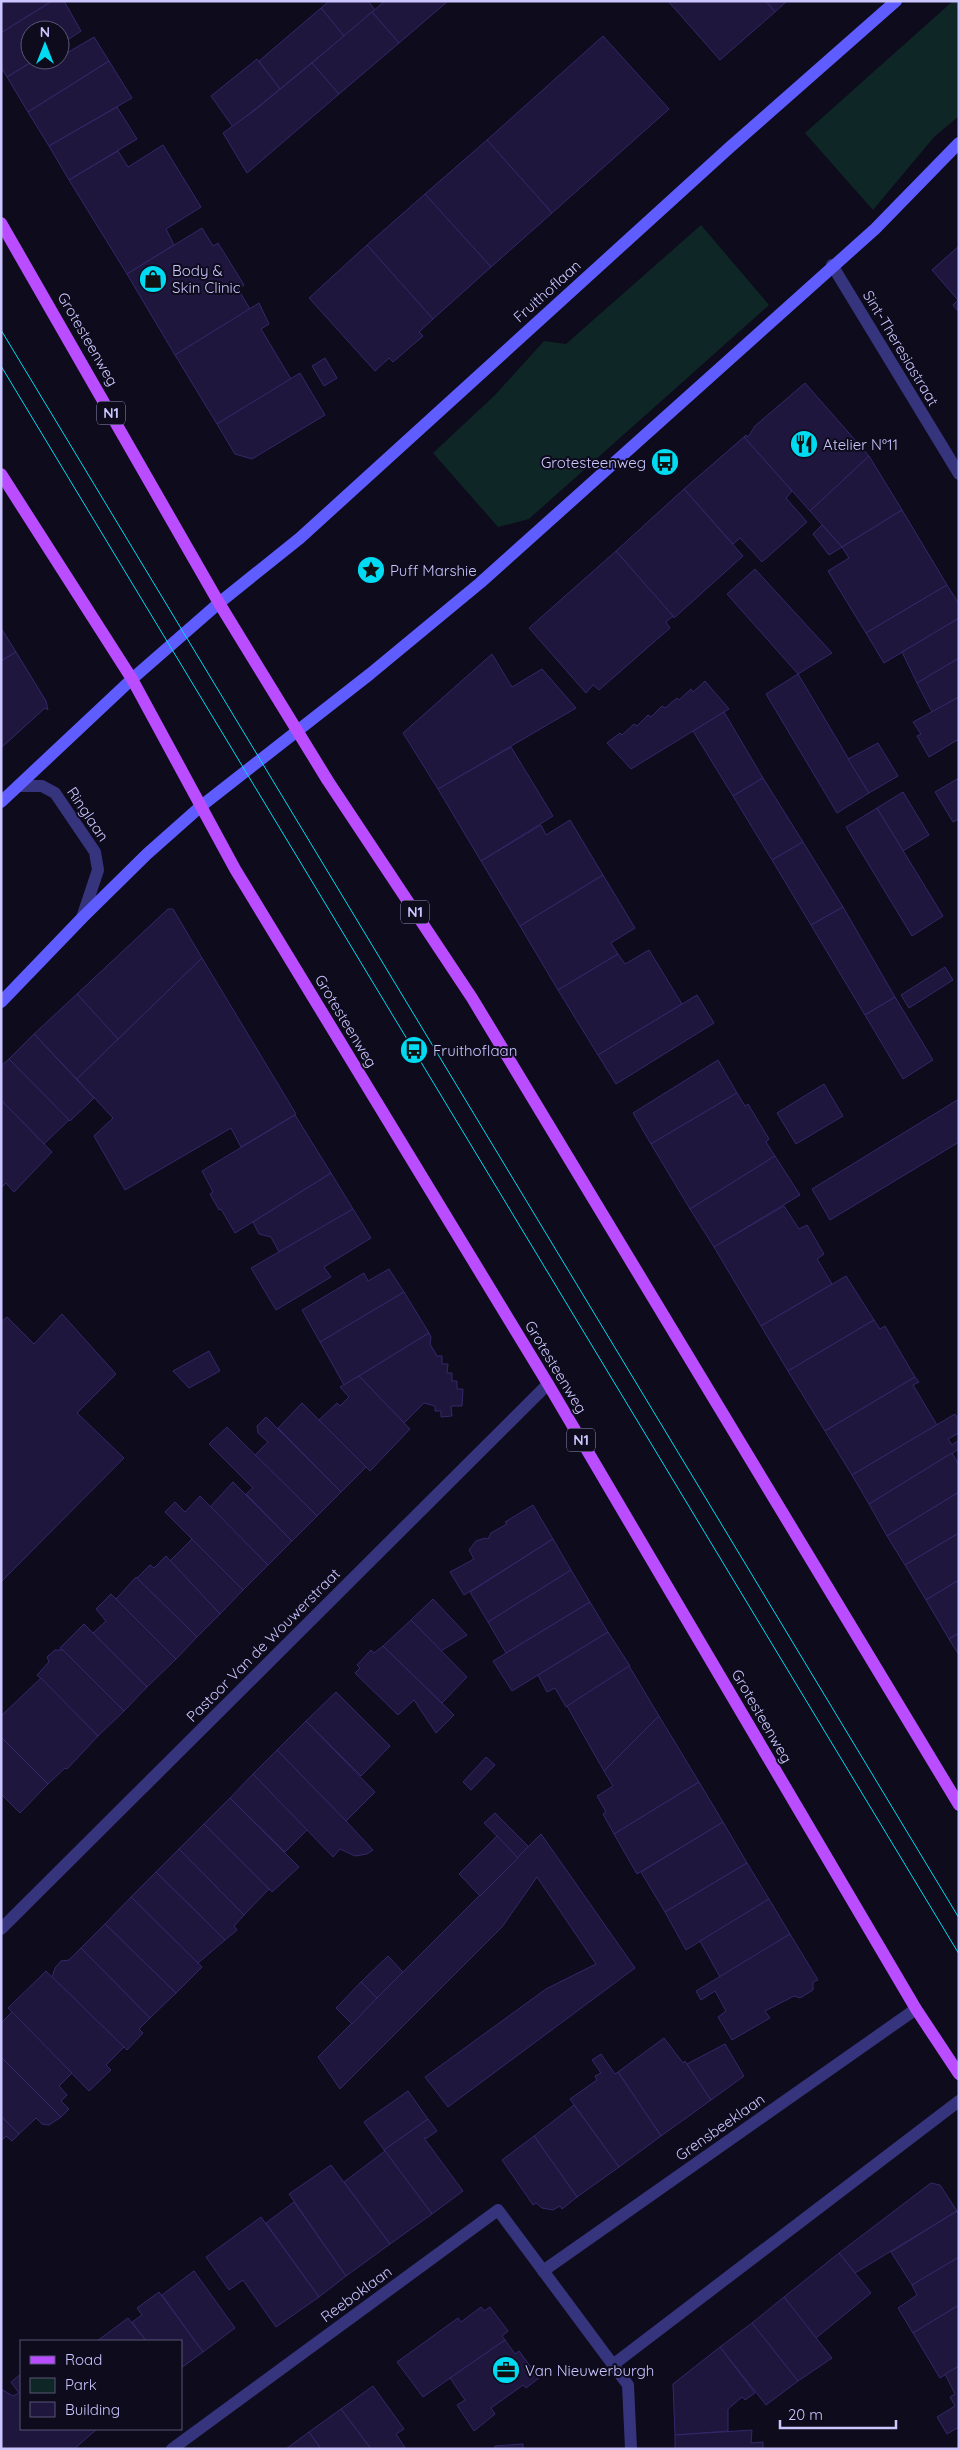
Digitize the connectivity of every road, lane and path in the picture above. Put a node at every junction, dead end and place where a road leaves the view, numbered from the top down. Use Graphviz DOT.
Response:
graph roads {
  1 [pos="896,1"];
  2 [pos="959,143"];
  3 [pos="1,223"];
  4 [pos="832,265"];
  5 [pos="1,474"];
  6 [pos="959,474"];
  7 [pos="219,603"];
  8 [pos="132,679"];
  9 [pos="296,730"];
  10 [pos="19,786"];
  11 [pos="1,802"];
  12 [pos="200,807"];
  13 [pos="82,918"];
  14 [pos="1,1002"];
  15 [pos="548,1384"];
  16 [pos="957,1800"];
  17 [pos="1,1929"];
  18 [pos="916,2010"];
  19 [pos="959,2074"];
  20 [pos="959,2101"];
  21 [pos="543,2272"];
  22 [pos="614,2364"];
  23 [pos="172,2449"];
  24 [pos="631,2449"];
  1 -- 7 [label="street, Fruithoflaan"];
  2 -- 4 [label="street"];
  3 -- 7 [label="main road, Grotesteenweg / N1"];
  4 -- 6 [label="street, Sint-Theresiastraat"];
  4 -- 9 [label="street"];
  5 -- 8 [label="main road, N1"];
  7 -- 8 [label="street, Fruithoflaan"];
  7 -- 9 [label="main road, N1"];
  8 -- 10 [label="street"];
  8 -- 12 [label="main road, N1"];
  9 -- 12 [label="street, Ringlaan"];
  9 -- 16 [label="main road, N1"];
  10 -- 11 [label="street"];
  10 -- 13 [label="street, Ringlaan"];
  12 -- 13 [label="street, Ringlaan"];
  12 -- 15 [label="main road, Grotesteenweg / N1"];
  13 -- 14 [label="street, Ringlaan"];
  15 -- 17 [label="street, Pastoor Van de Wouwerstraat"];
  15 -- 18 [label="main road, Grotesteenweg / N1"];
  18 -- 19 [label="main road, Grotesteenweg / N1"];
  18 -- 21 [label="street, Grensbeeklaan"];
  20 -- 22 [label="street"];
  21 -- 22 [label="street"];
  21 -- 23 [label="street, Reeboklaan"];
  22 -- 24 [label="street"];
}
